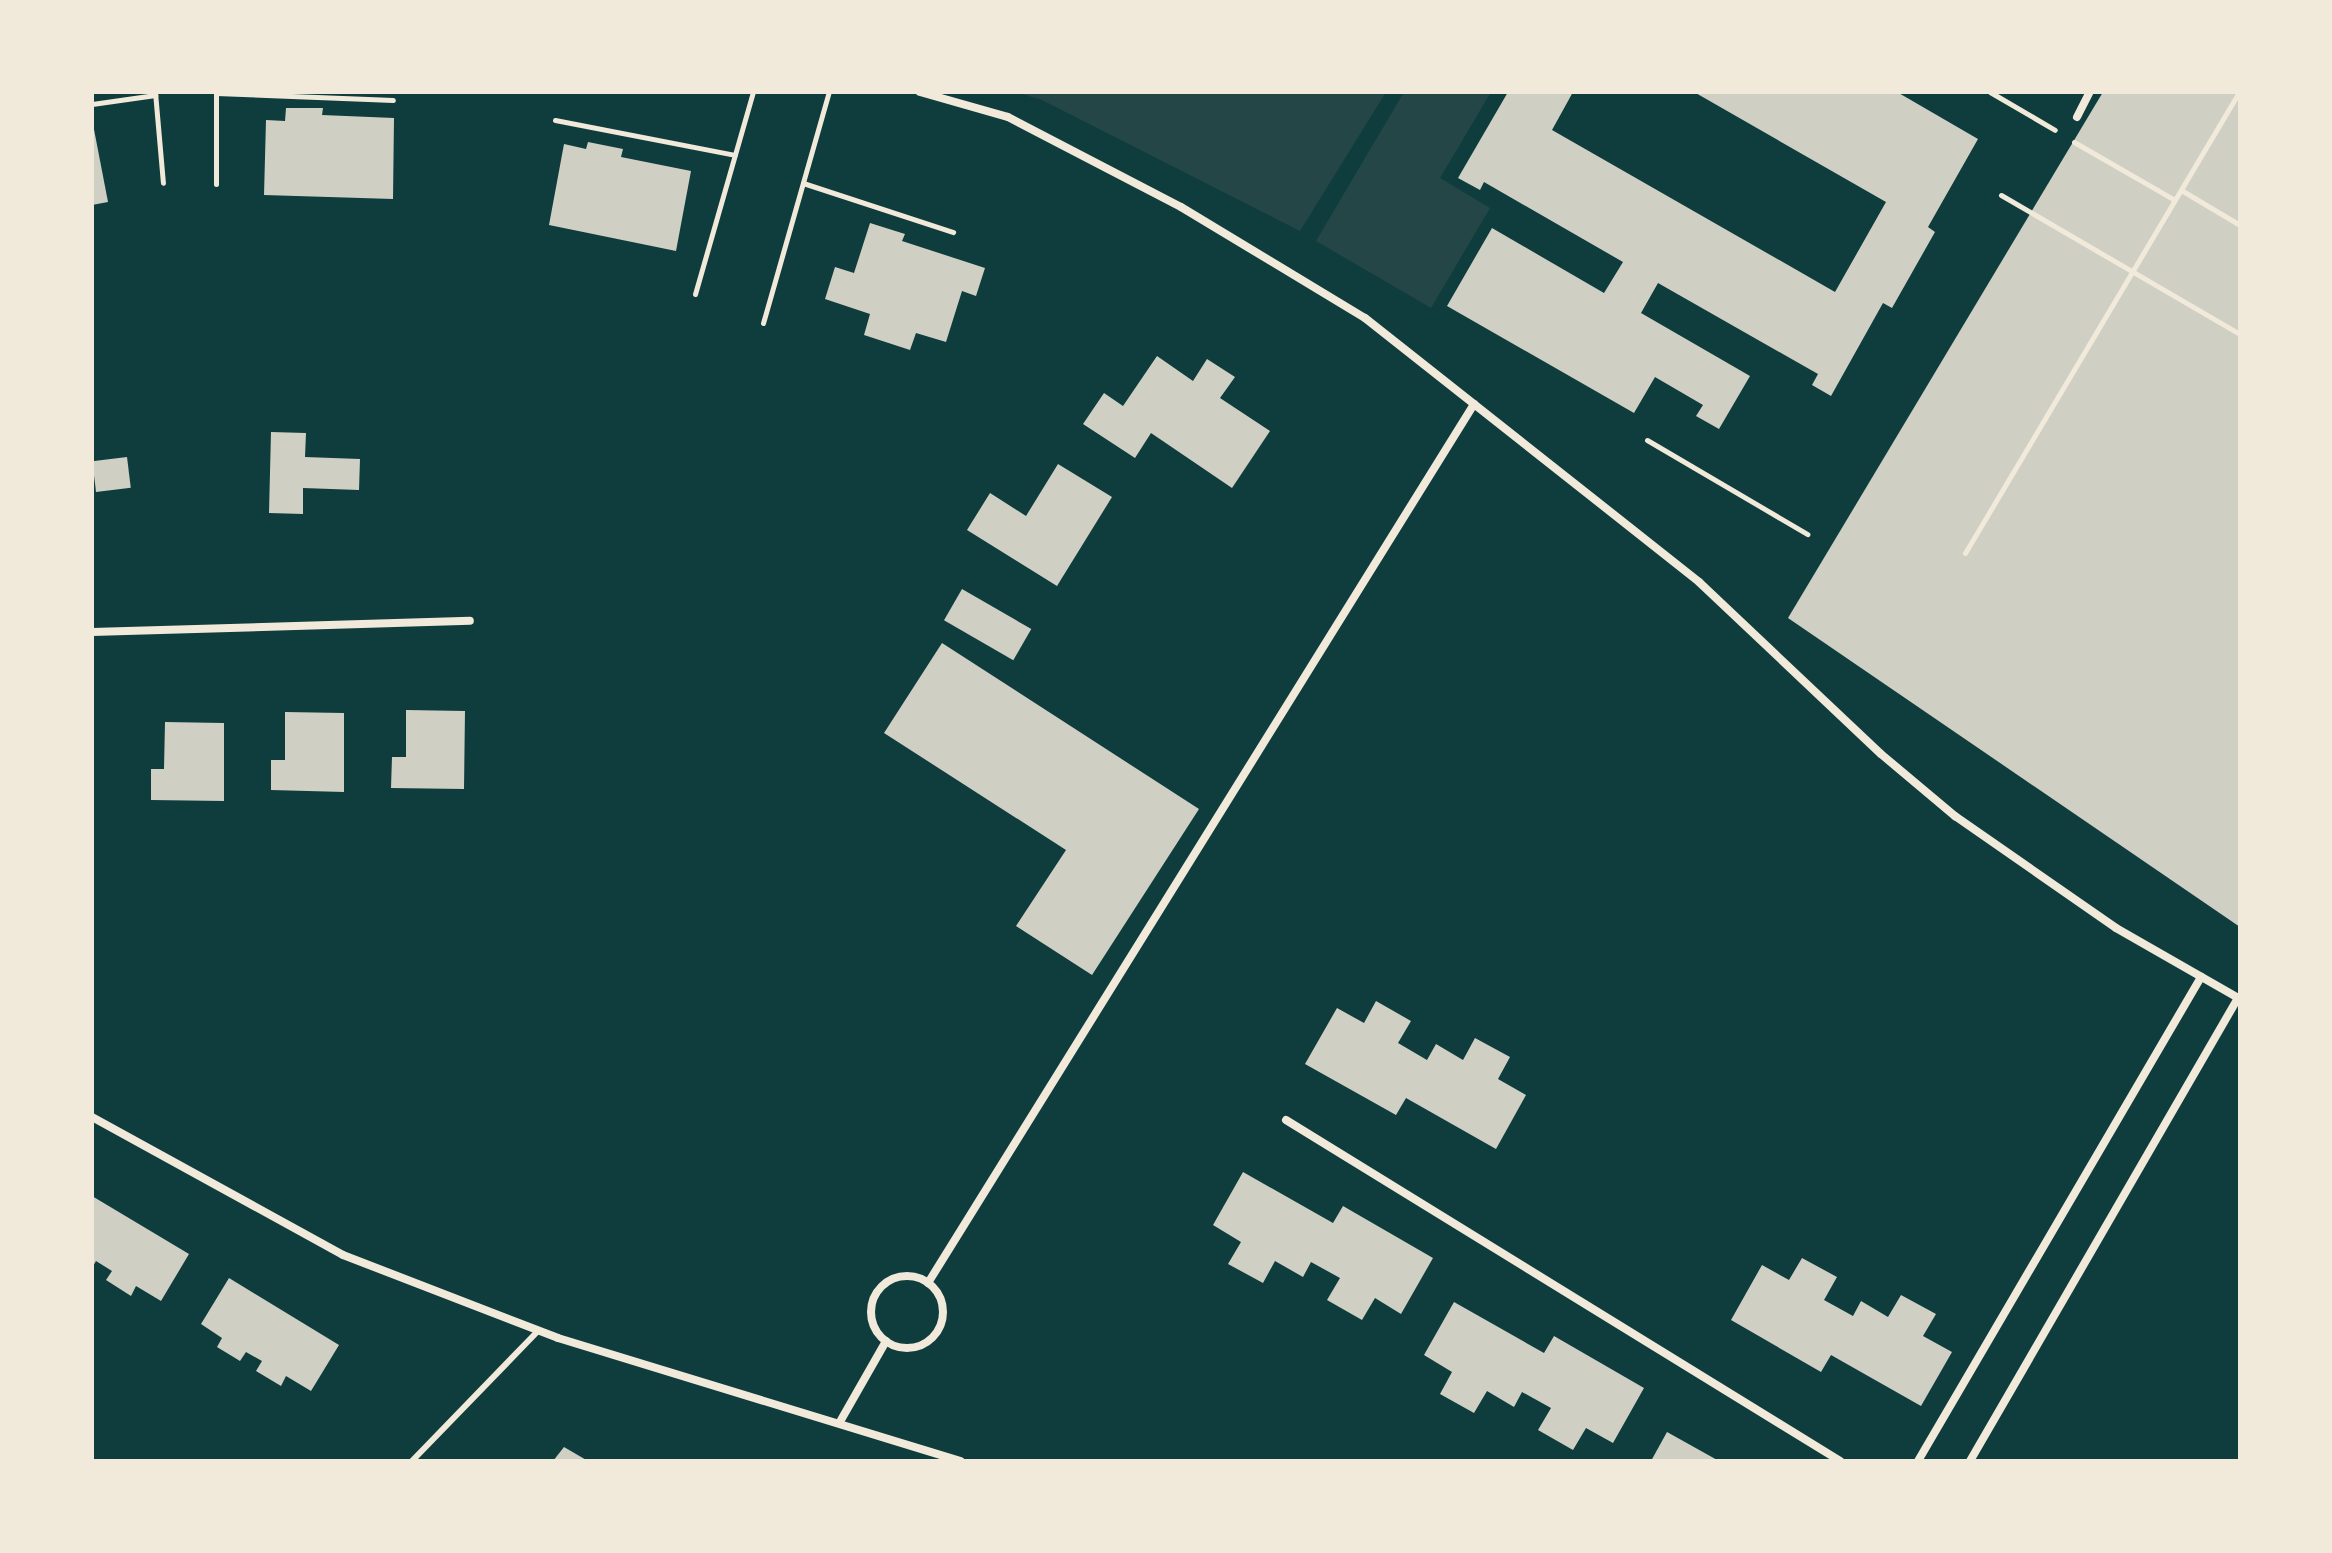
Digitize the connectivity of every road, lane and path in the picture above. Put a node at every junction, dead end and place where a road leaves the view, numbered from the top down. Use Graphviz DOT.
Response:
graph roads {
  1 [pos="216,92"];
  2 [pos="753,92"];
  3 [pos="829,92"];
  4 [pos="920,92"];
  5 [pos="1990,92"];
  6 [pos="2090,92"];
  7 [pos="2239,92"];
  8 [pos="155,94"];
  9 [pos="393,100"];
  10 [pos="92,104"];
  11 [pos="2077,117"];
  12 [pos="555,120"];
  13 [pos="735,155"];
  14 [pos="163,183"];
  15 [pos="803,183"];
  16 [pos="216,184"];
  17 [pos="2181,190"];
  18 [pos="2001,195"];
  19 [pos="2175,200"];
  20 [pos="2240,225"];
  21 [pos="953,232"];
  22 [pos="2132,272"];
  23 [pos="695,294"];
  24 [pos="763,323"];
  25 [pos="2240,334"];
  26 [pos="1474,404"];
  27 [pos="1647,440"];
  28 [pos="1807,534"];
  29 [pos="1965,553"];
  30 [pos="470,621"];
  31 [pos="92,632"];
  32 [pos="2201,977"];
  33 [pos="2239,999"];
  34 [pos="92,1117"];
  35 [pos="1286,1120"];
  36 [pos="928,1283"];
  37 [pos="538,1331"];
  38 [pos="886,1341"];
  39 [pos="841,1420"];
  40 [pos="412,1461"];
  41 [pos="961,1461"];
  42 [pos="1840,1461"];
  43 [pos="1918,1461"];
  44 [pos="1970,1461"];
  1 -- 9 [label="path"];
  1 -- 16 [label="path"];
  2 -- 13 [label="path"];
  3 -- 15 [label="path"];
  4 -- 26 [label="street"];
  5 -- 19 [label="path"];
  6 -- 11 [label="street"];
  7 -- 17 [label="path"];
  8 -- 10 [label="path"];
  8 -- 14 [label="path"];
  12 -- 13 [label="path"];
  13 -- 23 [label="path"];
  15 -- 21 [label="path"];
  15 -- 24 [label="path"];
  17 -- 19 [label="path"];
  17 -- 20 [label="path"];
  18 -- 22 [label="path"];
  19 -- 22 [label="path"];
  22 -- 25 [label="path"];
  22 -- 29 [label="path"];
  26 -- 32 [label="street"];
  26 -- 36 [label="street"];
  27 -- 28 [label="path"];
  30 -- 31 [label="street"];
  32 -- 33 [label="street"];
  32 -- 43 [label="street"];
  33 -- 44 [label="street"];
  34 -- 37 [label="street"];
  35 -- 42 [label="street"];
  36 -- 38 [label="street"];
  36 -- 38 [label="street"];
  37 -- 39 [label="street"];
  37 -- 40 [label="lane"];
  38 -- 39 [label="street"];
  39 -- 41 [label="street"];
}
